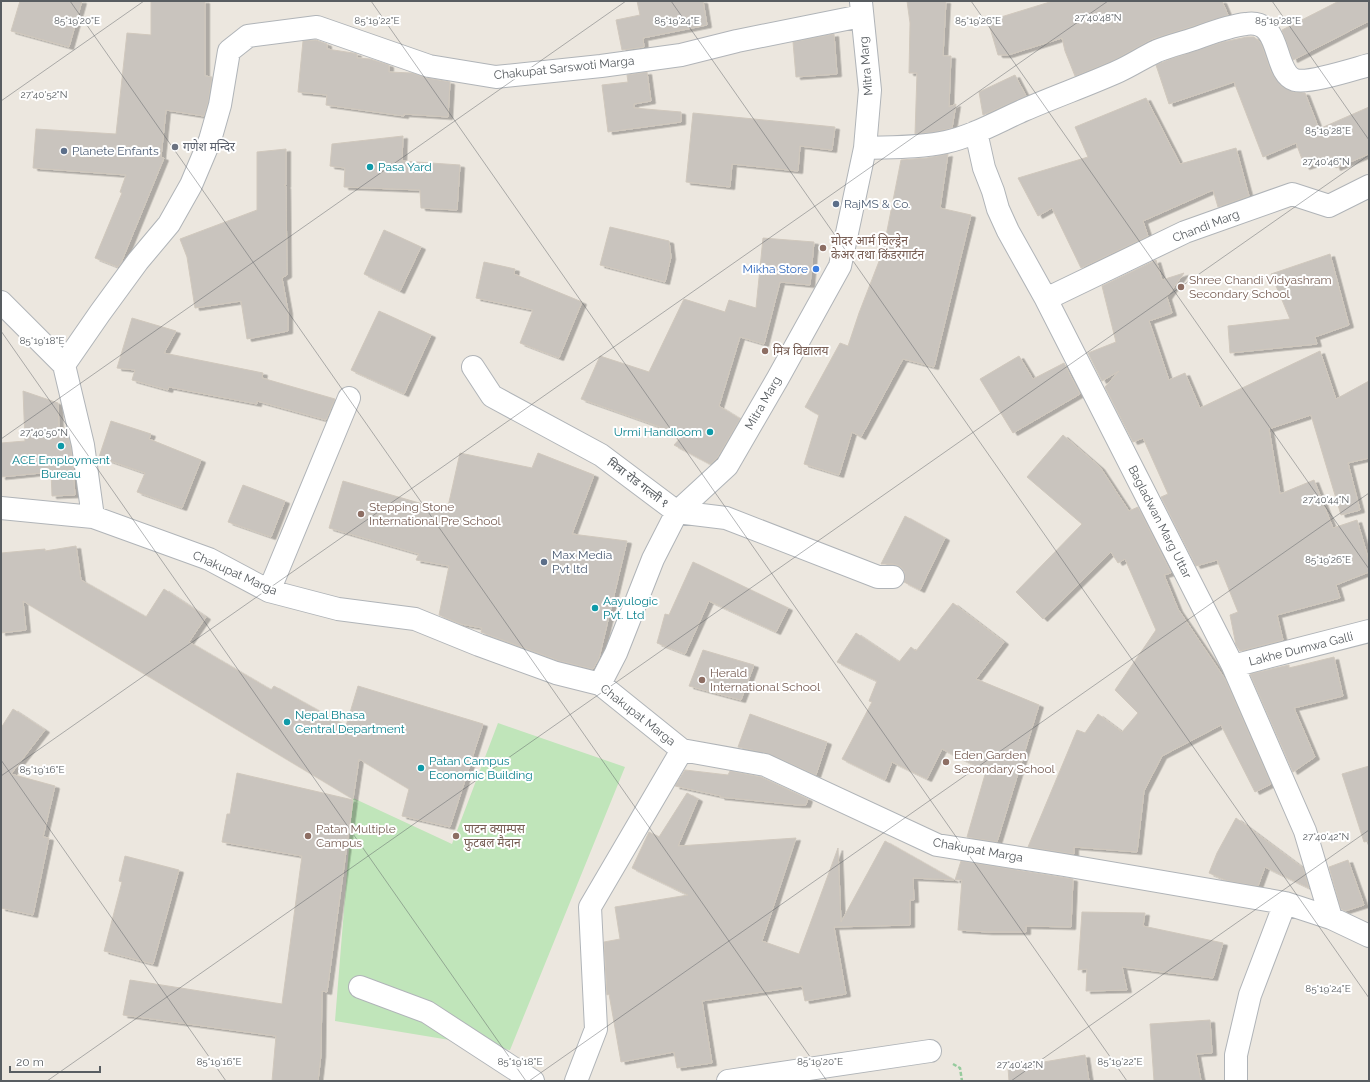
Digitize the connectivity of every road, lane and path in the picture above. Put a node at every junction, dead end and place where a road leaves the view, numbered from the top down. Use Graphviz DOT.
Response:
graph roads {
  1 [pos="861,9"];
  2 [pos="1369,65"];
  3 [pos="976,132"];
  4 [pos="865,148"];
  5 [pos="1369,186"];
  6 [pos="1046,298"];
  7 [pos="1,302"];
  8 [pos="64,365"];
  9 [pos="473,368"];
  10 [pos="349,398"];
  11 [pos="1,508"];
  12 [pos="677,512"];
  13 [pos="93,517"];
  14 [pos="893,577"];
  15 [pos="269,591"];
  16 [pos="1369,631"];
  17 [pos="1233,666"];
  18 [pos="600,684"];
  19 [pos="682,750"];
  20 [pos="1285,903"];
  21 [pos="1331,918"];
  22 [pos="1369,936"];
  23 [pos="360,987"];
  24 [pos="930,1051"];
  25 [pos="533,1081"];
  26 [pos="576,1081"];
  27 [pos="728,1081"];
  28 [pos="1236,1081"];
  1 -- 4 [label="street, Mitra Marg"];
  1 -- 8 [label="street, Chakupat Sarswoti Marga"];
  2 -- 3 [label="street"];
  3 -- 4 [label="street"];
  3 -- 6 [label="street, Bagladwan Marg Uttar"];
  4 -- 12 [label="street, Mitra Marg"];
  5 -- 6 [label="street, Chandi Marg"];
  6 -- 17 [label="street, Bagladwan Marg Uttar"];
  7 -- 8 [label="street"];
  8 -- 13 [label="street"];
  9 -- 12 [label="street, मित्रा रोड गल्ली १"];
  10 -- 15 [label="street"];
  11 -- 13 [label="street, Chakupat Marga"];
  12 -- 14 [label="street, मित्रा रोड गल्ली १"];
  12 -- 18 [label="street, Mitra Marg"];
  13 -- 15 [label="street, Chakupat Marga"];
  15 -- 18 [label="street, Chakupat Marga"];
  16 -- 17 [label="street, Lakhe Dumwa Galli"];
  17 -- 21 [label="street, Bagladwan Marg Uttar"];
  18 -- 19 [label="street, Chakupat Marga"];
  19 -- 20 [label="street, Chakupat Marga"];
  19 -- 26 [label="street"];
  20 -- 21 [label="street, Chakupat Marga"];
  20 -- 28 [label="street"];
  21 -- 22 [label="street, Chakupat Marga"];
  23 -- 25 [label="street"];
  24 -- 27 [label="street"];
}
